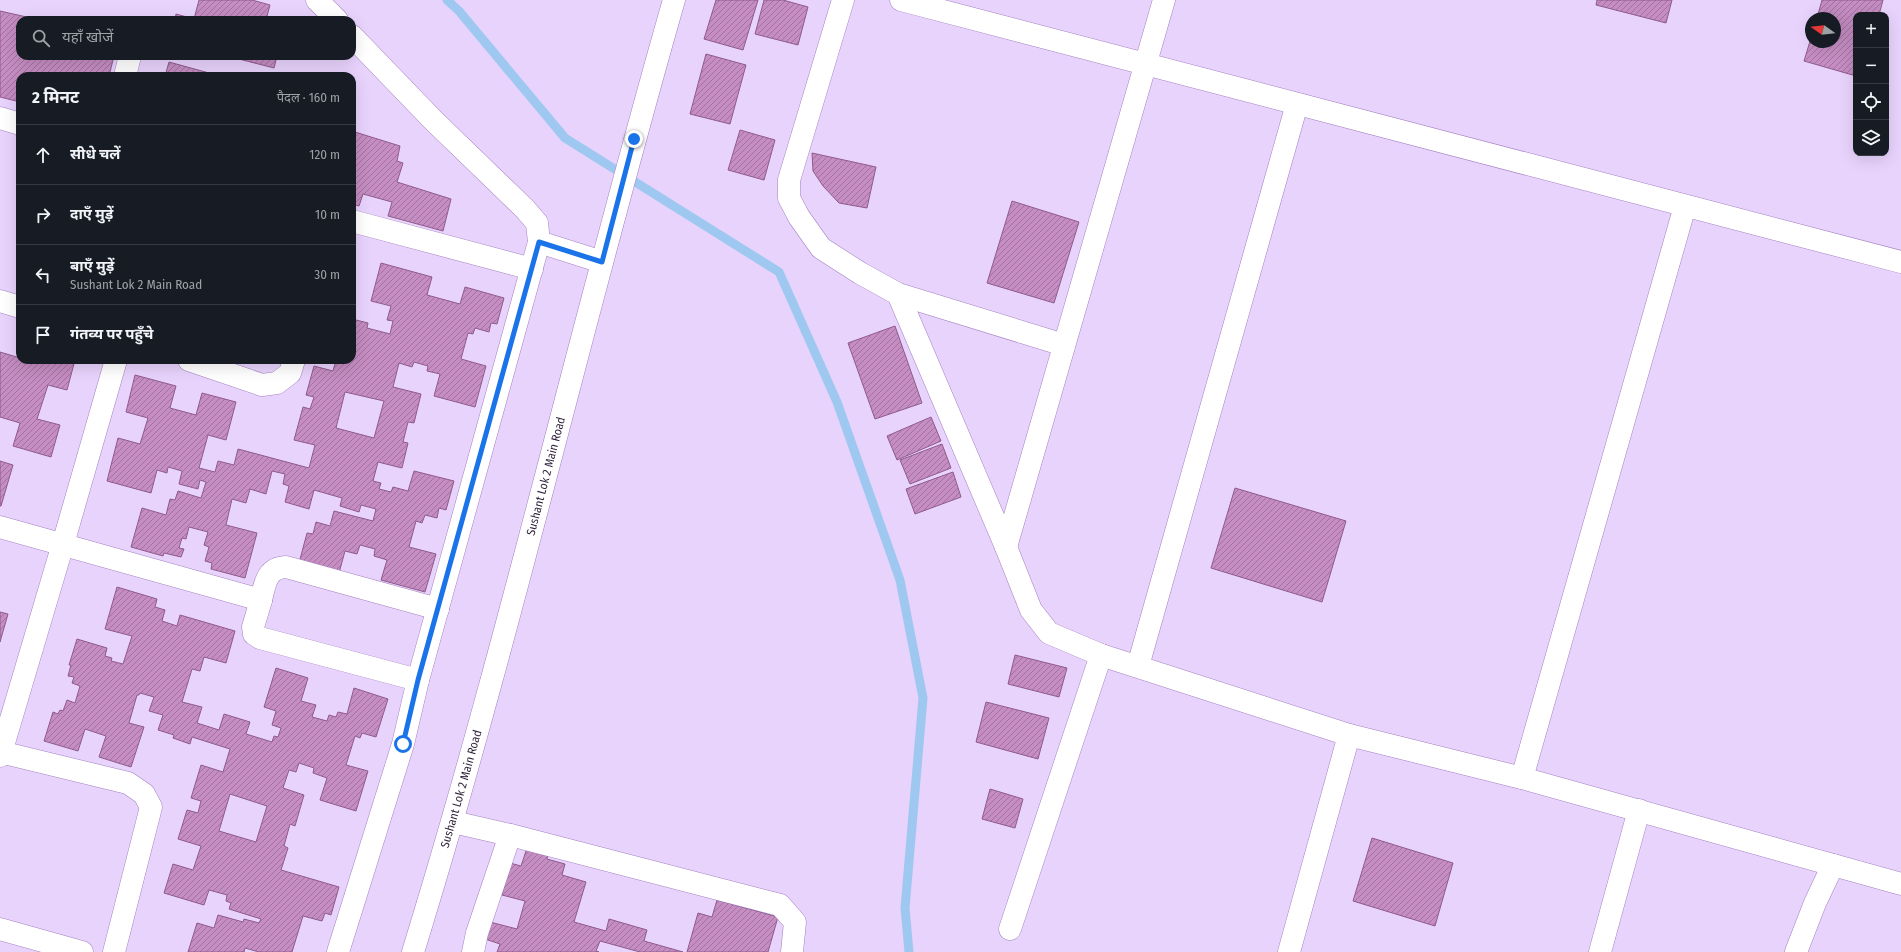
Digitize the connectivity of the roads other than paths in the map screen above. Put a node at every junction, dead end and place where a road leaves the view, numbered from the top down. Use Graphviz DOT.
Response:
graph roads {
  1 [pos="317,0"];
  2 [pos="673,0"];
  3 [pos="843,0"];
  4 [pos="901,0"];
  5 [pos="1164,0"];
  6 [pos="333,16"];
  7 [pos="356,40"];
  8 [pos="129,60"];
  9 [pos="1147,65"];
  10 [pos="126,72"];
  11 [pos="1297,104"];
  12 [pos="1685,206"];
  13 [pos="356,222"];
  14 [pos="539,242"];
  15 [pos="602,262"];
  16 [pos="1901,262"];
  17 [pos="532,269"];
  18 [pos="898,294"];
  19 [pos="0,301"];
  20 [pos="16,306"];
  21 [pos="1064,345"];
  22 [pos="115,364"];
  23 [pos="202,364"];
  24 [pos="293,364"];
  25 [pos="0,527"];
  26 [pos="63,544"];
  27 [pos="1006,547"];
  28 [pos="261,600"];
  29 [pos="438,609"];
  30 [pos="1102,655"];
  31 [pos="1138,666"];
  32 [pos="418,680"];
  33 [pos="1349,735"];
  34 [pos="0,753"];
  35 [pos="1522,778"];
  36 [pos="1639,810"];
  37 [pos="453,822"];
  38 [pos="510,835"];
  39 [pos="1833,865"];
  40 [pos="1901,884"];
  41 [pos="0,929"];
  42 [pos="1010,929"];
  43 [pos="82,952"];
  44 [pos="114,952"];
  45 [pos="338,952"];
  46 [pos="413,952"];
  47 [pos="473,952"];
  48 [pos="792,952"];
  49 [pos="1289,952"];
  50 [pos="1600,952"];
  51 [pos="1796,952"];
  1 -- 6 [label="street"];
  2 -- 15 [label="street, Sushant Lok 2 Main Road"];
  3 -- 18 [label="street"];
  4 -- 9 [label="street"];
  5 -- 9 [label="street"];
  7 -- 14 [label="street"];
  8 -- 10 [label="street"];
  9 -- 11 [label="street"];
  9 -- 21 [label="street"];
  11 -- 12 [label="street"];
  11 -- 31 [label="street"];
  12 -- 16 [label="street"];
  12 -- 35 [label="street"];
  13 -- 17 [label="street"];
  14 -- 15 [label="street"];
  14 -- 17 [label="street"];
  15 -- 37 [label="street, Sushant Lok 2 Main Road"];
  17 -- 29 [label="street"];
  18 -- 21 [label="street"];
  18 -- 27 [label="street"];
  19 -- 20 [label="street"];
  21 -- 27 [label="street"];
  22 -- 26 [label="street"];
  23 -- 24 [label="street"];
  25 -- 26 [label="street"];
  26 -- 28 [label="street"];
  26 -- 34 [label="street"];
  27 -- 30 [label="street"];
  28 -- 29 [label="street"];
  28 -- 32 [label="street"];
  29 -- 32 [label="street"];
  30 -- 31 [label="street"];
  30 -- 42 [label="street"];
  31 -- 33 [label="street"];
  32 -- 45 [label="street"];
  33 -- 35 [label="street"];
  33 -- 49 [label="street"];
  34 -- 44 [label="street"];
  35 -- 36 [label="street"];
  36 -- 39 [label="street"];
  36 -- 50 [label="street"];
  37 -- 38 [label="street"];
  37 -- 46 [label="street, Sushant Lok 2 Main Road"];
  38 -- 47 [label="street"];
  38 -- 48 [label="street"];
  39 -- 40 [label="street"];
  39 -- 51 [label="street"];
  41 -- 43 [label="street"];
}
